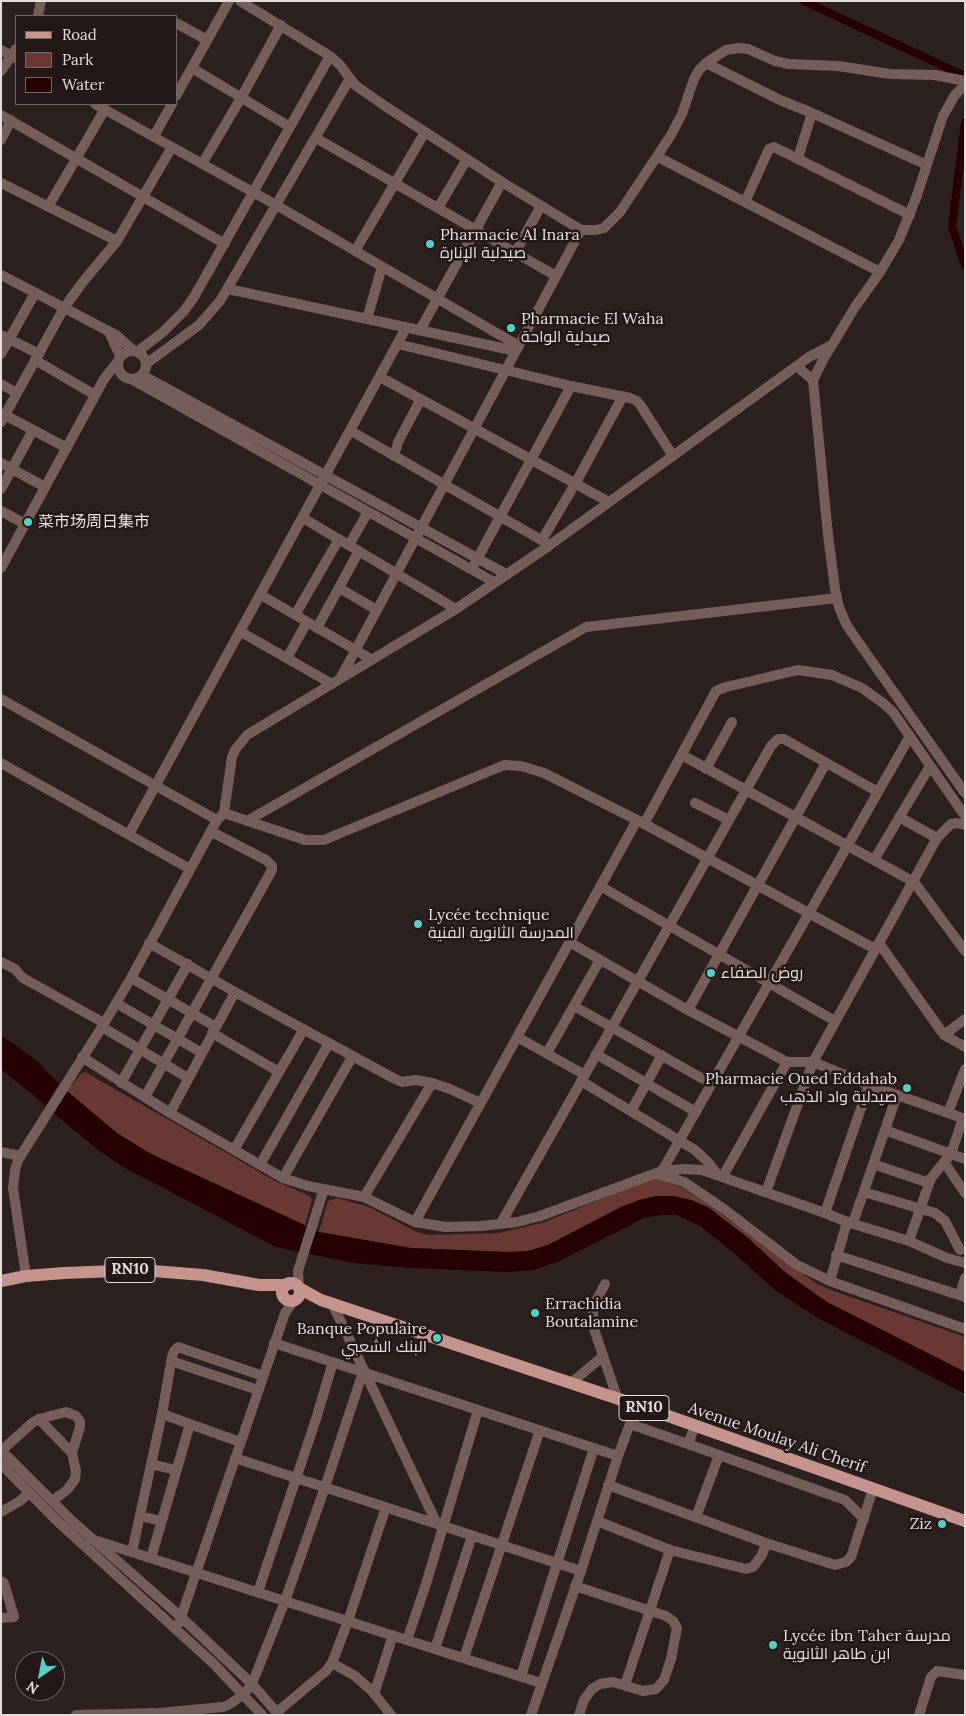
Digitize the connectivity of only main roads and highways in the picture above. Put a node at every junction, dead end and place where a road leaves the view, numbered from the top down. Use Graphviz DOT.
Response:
graph roads {
  1 [pos="1,1282"];
  2 [pos="965,1521"];
  1 -- 2 [label="main road, Avenue Moulay Ali Cherif / RN10"];
}
